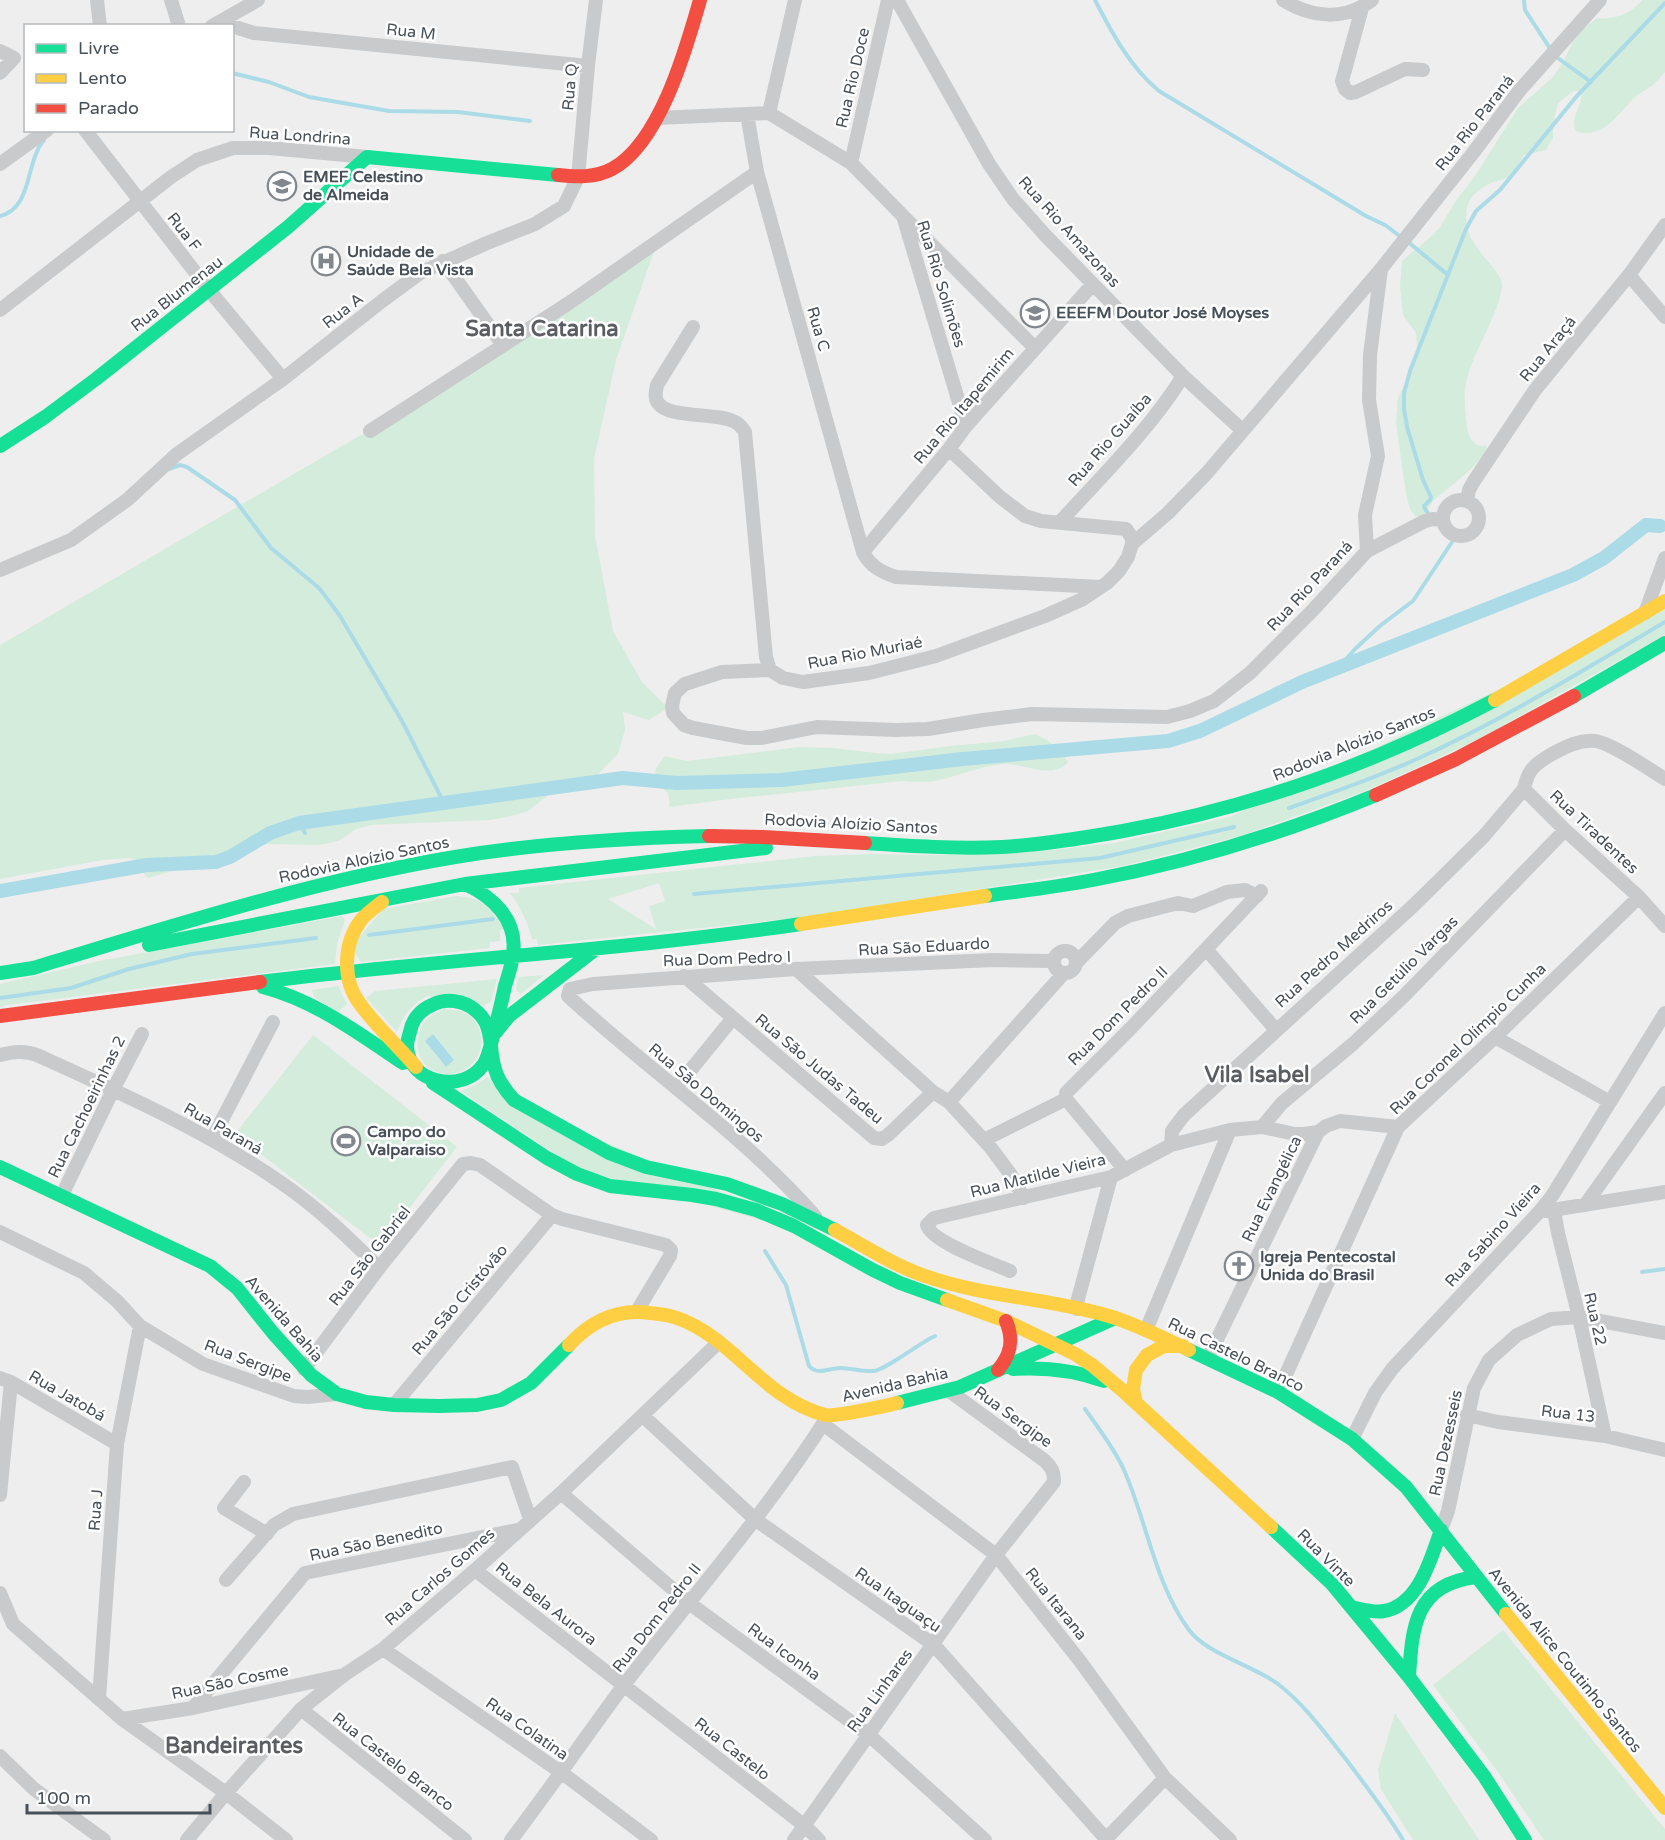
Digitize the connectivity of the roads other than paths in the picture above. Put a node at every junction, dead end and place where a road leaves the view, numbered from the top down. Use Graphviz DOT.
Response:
graph roads {
  1 [pos="97,0"];
  2 [pos="171,0"];
  3 [pos="258,0"];
  4 [pos="596,0"];
  5 [pos="700,0"];
  6 [pos="795,0"];
  7 [pos="888,0"];
  8 [pos="897,0"];
  9 [pos="1600,0"];
  10 [pos="1288,1"];
  11 [pos="1367,4"];
  12 [pos="100,24"];
  13 [pos="178,24"];
  14 [pos="225,24"];
  15 [pos="234,27"];
  16 [pos="0,51"];
  17 [pos="588,66"];
  18 [pos="1423,70"];
  19 [pos="0,73"];
  20 [pos="769,113"];
  21 [pos="747,114"];
  22 [pos="657,118"];
  23 [pos="44,132"];
  24 [pos="87,132"];
  25 [pos="367,158"];
  26 [pos="851,163"];
  27 [pos="0,164"];
  28 [pos="757,172"];
  29 [pos="578,177"];
  30 [pos="139,201"];
  31 [pos="903,216"];
  32 [pos="1665,225"];
  33 [pos="443,261"];
  34 [pos="1382,269"];
  35 [pos="1629,275"];
  36 [pos="1093,284"];
  37 [pos="209,290"];
  38 [pos="0,310"];
  39 [pos="1663,312"];
  40 [pos="693,327"];
  41 [pos="502,344"];
  42 [pos="1035,348"];
  43 [pos="1183,376"];
  44 [pos="283,379"];
  45 [pos="966,426"];
  46 [pos="1242,430"];
  47 [pos="370,431"];
  48 [pos="0,446"];
  49 [pos="949,449"];
  50 [pos="1467,500"];
  51 [pos="1443,520"];
  52 [pos="1060,522"];
  53 [pos="1132,544"];
  54 [pos="1367,551"];
  55 [pos="863,552"];
  56 [pos="1665,558"];
  57 [pos="0,570"];
  58 [pos="1101,587"];
  59 [pos="1665,601"];
  60 [pos="1645,613"];
  61 [pos="1665,643"];
  62 [pos="770,670"];
  63 [pos="1665,779"];
  64 [pos="1524,789"];
  65 [pos="1565,830"];
  66 [pos="834,840"];
  67 [pos="465,884"];
  68 [pos="1639,897"];
  69 [pos="388,899"];
  70 [pos="1665,926"];
  71 [pos="596,949"];
  72 [pos="1206,949"];
  73 [pos="513,955"];
  74 [pos="1054,961"];
  75 [pos="1076,963"];
  76 [pos="33,968"];
  77 [pos="796,969"];
  78 [pos="347,971"];
  79 [pos="0,973"];
  80 [pos="1064,973"];
  81 [pos="684,976"];
  82 [pos="248,985"];
  83 [pos="568,992"];
  84 [pos="1665,1013"];
  85 [pos="0,1016"];
  86 [pos="733,1018"];
  87 [pos="273,1022"];
  88 [pos="1276,1030"];
  89 [pos="142,1034"];
  90 [pos="1494,1037"];
  91 [pos="491,1044"];
  92 [pos="0,1054"];
  93 [pos="420,1072"];
  94 [pos="676,1088"];
  95 [pos="113,1090"];
  96 [pos="933,1092"];
  97 [pos="1665,1094"];
  98 [pos="1066,1100"];
  99 [pos="949,1102"];
  100 [pos="1610,1102"];
  101 [pos="1262,1127"];
  102 [pos="1398,1127"];
  103 [pos="1230,1130"];
  104 [pos="1318,1132"];
  105 [pos="212,1138"];
  106 [pos="984,1140"];
  107 [pos="1171,1144"];
  108 [pos="0,1167"];
  109 [pos="1125,1170"];
  110 [pos="1111,1177"];
  111 [pos="1665,1192"];
  112 [pos="62,1195"];
  113 [pos="1024,1198"];
  114 [pos="1585,1206"];
  115 [pos="1547,1211"];
  116 [pos="552,1215"];
  117 [pos="821,1222"];
  118 [pos="0,1232"];
  119 [pos="379,1268"];
  120 [pos="1010,1271"];
  121 [pos="1077,1309"];
  122 [pos="637,1311"];
  123 [pos="1579,1317"];
  124 [pos="1115,1318"];
  125 [pos="1006,1321"];
  126 [pos="140,1326"];
  127 [pos="1146,1330"];
  128 [pos="1665,1333"];
  129 [pos="719,1342"];
  130 [pos="1057,1344"];
  131 [pos="1183,1346"];
  132 [pos="1208,1358"];
  133 [pos="304,1369"];
  134 [pos="998,1370"];
  135 [pos="5,1380"];
  136 [pos="317,1380"];
  137 [pos="948,1390"];
  138 [pos="1122,1390"];
  139 [pos="1278,1392"];
  140 [pos="337,1394"];
  141 [pos="308,1397"];
  142 [pos="1136,1403"];
  143 [pos="394,1406"];
  144 [pos="1467,1415"];
  145 [pos="643,1416"];
  146 [pos="826,1420"];
  147 [pos="1605,1436"];
  148 [pos="1352,1439"];
  149 [pos="117,1444"];
  150 [pos="1665,1450"];
  151 [pos="1054,1474"];
  152 [pos="244,1482"];
  153 [pos="561,1493"];
  154 [pos="0,1495"];
  155 [pos="530,1519"];
  156 [pos="756,1520"];
  157 [pos="519,1529"];
  158 [pos="1441,1530"];
  159 [pos="267,1534"];
  160 [pos="996,1555"];
  161 [pos="475,1570"];
  162 [pos="1476,1576"];
  163 [pos="226,1580"];
  164 [pos="0,1593"];
  165 [pos="689,1603"];
  166 [pos="1352,1607"];
  167 [pos="13,1624"];
  168 [pos="0,1630"];
  169 [pos="934,1645"];
  170 [pos="383,1649"];
  171 [pos="344,1675"];
  172 [pos="1409,1677"];
  173 [pos="624,1686"];
  174 [pos="99,1699"];
  175 [pos="193,1708"];
  176 [pos="300,1709"];
  177 [pos="122,1719"];
  178 [pos="869,1736"];
  179 [pos="0,1756"];
  180 [pos="562,1773"];
  181 [pos="1165,1778"];
  182 [pos="226,1793"];
  183 [pos="1665,1808"];
  184 [pos="805,1826"];
  185 [pos="104,1840"];
  186 [pos="188,1840"];
  187 [pos="286,1840"];
  188 [pos="465,1840"];
  189 [pos="512,1840"];
  190 [pos="651,1840"];
  191 [pos="794,1840"];
  192 [pos="819,1840"];
  193 [pos="985,1840"];
  194 [pos="1106,1840"];
  195 [pos="1230,1840"];
  196 [pos="1525,1840"];
  1 -- 12 [label="street"];
  2 -- 13 [label="street"];
  3 -- 14 [label="street"];
  4 -- 17 [label="street, Rua Q"];
  5 -- 22 [label="main road"];
  6 -- 20 [label="street"];
  7 -- 26 [label="street, Rua Rio Doce"];
  8 -- 36 [label="street, Rua Rio Amazonas"];
  9 -- 34 [label="street, Rua Rio Paraná"];
  10 -- 11 [label="street"];
  11 -- 18 [label="street"];
  15 -- 17 [label="street, Rua M"];
  16 -- 19 [label="street"];
  17 -- 29 [label="street, Rua Q"];
  20 -- 21 [label="street"];
  20 -- 26 [label="street, Rua Rio Solimões"];
  21 -- 22 [label="street"];
  21 -- 28 [label="street, Rua C"];
  22 -- 29 [label="main road"];
  23 -- 27 [label="street"];
  24 -- 30 [label="street, Rua F"];
  25 -- 29 [label="main road, Rua Londrina"];
  25 -- 30 [label="street, Rua Londrina"];
  25 -- 37 [label="main road, Rua Blumenau"];
  26 -- 31 [label="street, Rua Rio Solimões"];
  28 -- 41 [label="street"];
  28 -- 55 [label="street, Rua C"];
  29 -- 33 [label="street, Rua A"];
  30 -- 37 [label="street, Rua F"];
  30 -- 38 [label="street, Rua Londrina"];
  31 -- 42 [label="street"];
  31 -- 45 [label="street, Rua Rio Solimões"];
  32 -- 35 [label="street, Rua Araçá"];
  33 -- 41 [label="street"];
  33 -- 44 [label="street, Rua A"];
  34 -- 46 [label="street"];
  34 -- 54 [label="street, Rua Rio Paraná"];
  35 -- 39 [label="street"];
  35 -- 50 [label="street, Rua Araçá"];
  36 -- 42 [label="street, Rua Rio Itapemirim"];
  36 -- 43 [label="street, Rua Rio Amazonas"];
  37 -- 44 [label="street, Rua F"];
  37 -- 48 [label="main road, Rua Blumenau"];
  40 -- 62 [label="street"];
  41 -- 47 [label="street"];
  42 -- 45 [label="street, Rua Rio Itapemirim"];
  43 -- 46 [label="street, Rua Rio Amazonas"];
  43 -- 52 [label="street, Rua Rio Guaíba"];
  44 -- 57 [label="street, Rua A"];
  45 -- 49 [label="street, Rua Rio Itapemirim"];
  46 -- 53 [label="street"];
  49 -- 52 [label="street"];
  49 -- 55 [label="street, Rua Rio Itapemirim"];
  50 -- 51 [label="street"];
  50 -- 51 [label="street"];
  51 -- 54 [label="street"];
  52 -- 53 [label="street"];
  53 -- 58 [label="street, Rua Rio Muriaé"];
  54 -- 62 [label="street, Rua Rio Paraná"];
  55 -- 58 [label="street"];
  56 -- 60 [label="street"];
  58 -- 62 [label="street, Rua Rio Muriaé"];
  59 -- 60 [label="main road, Rodovia Aloízio Santos"];
  60 -- 66 [label="main road, Rodovia Aloízio Santos"];
  61 -- 71 [label="main road"];
  63 -- 64 [label="street, Rua Pedro Medriros"];
  64 -- 65 [label="street, Rua Tiradentes"];
  64 -- 88 [label="street, Rua Pedro Medriros"];
  65 -- 68 [label="street, Rua Tiradentes"];
  65 -- 101 [label="street, Rua Getúlio Vargas"];
  66 -- 67 [label="main road"];
  66 -- 76 [label="main road, Rodovia Aloízio Santos"];
  67 -- 69 [label="main road"];
  67 -- 73 [label="main road"];
  68 -- 70 [label="street, Rua Tiradentes"];
  68 -- 90 [label="street, Rua Coronel Olímpio Cunha"];
  69 -- 76 [label="main road"];
  69 -- 78 [label="main road"];
  71 -- 73 [label="main road"];
  71 -- 91 [label="main road"];
  72 -- 75 [label="street, Rua Dom Pedro II"];
  72 -- 88 [label="street"];
  72 -- 98 [label="street, Rua Dom Pedro II"];
  73 -- 78 [label="main road"];
  73 -- 91 [label="main road"];
  74 -- 75 [label="street"];
  74 -- 77 [label="street, Rua São Eduardo"];
  74 -- 80 [label="street"];
  75 -- 80 [label="street"];
  76 -- 79 [label="main road, Rodovia Aloízio Santos"];
  77 -- 81 [label="street, Rua Dom Pedro I"];
  77 -- 96 [label="street, Rua Dom Pedro I"];
  78 -- 82 [label="main road"];
  78 -- 93 [label="main road"];
  80 -- 99 [label="street"];
  81 -- 83 [label="street, Rua Dom Pedro I"];
  81 -- 86 [label="street, Rua São Judas Tadeu"];
  82 -- 85 [label="main road"];
  82 -- 93 [label="main road"];
  83 -- 94 [label="street, Rua São Domingos"];
  84 -- 100 [label="street, Rua Sabino Vieira"];
  86 -- 94 [label="street"];
  86 -- 96 [label="street, Rua São Judas Tadeu"];
  87 -- 105 [label="street"];
  88 -- 107 [label="street, Rua Pedro Medriros"];
  89 -- 95 [label="street, Rua Cachoeirinhas 2"];
  90 -- 100 [label="street"];
  90 -- 102 [label="street, Rua Coronel Olímpio Cunha"];
  91 -- 93 [label="main road"];
  91 -- 93 [label="main road"];
  91 -- 117 [label="main road, Rua Castelo Branco"];
  92 -- 95 [label="street, Rua Paraná"];
  93 -- 125 [label="main road, Rua Vinte"];
  94 -- 117 [label="street, Rua São Domingos"];
  95 -- 105 [label="street, Rua Paraná"];
  95 -- 112 [label="street, Rua Cachoeirinhas 2"];
  96 -- 99 [label="street, Rua Dom Pedro I"];
  97 -- 114 [label="street"];
  98 -- 106 [label="street"];
  98 -- 109 [label="street"];
  99 -- 106 [label="street, Rua Dom Pedro I"];
  100 -- 115 [label="street, Rua Sabino Vieira"];
  101 -- 103 [label="street, Rua Matilde Vieira"];
  101 -- 104 [label="street, Rua Matilde Vieira"];
  102 -- 104 [label="street, Rua Matilde Vieira"];
  102 -- 139 [label="street, Rua Coronel Olímpio Cunha"];
  103 -- 107 [label="street, Rua Matilde Vieira"];
  103 -- 127 [label="street"];
  104 -- 132 [label="street, Rua Evangélica"];
  105 -- 119 [label="street, Rua Paraná"];
  106 -- 113 [label="street, Rua Dom Pedro I"];
  107 -- 109 [label="street, Rua Matilde Vieira"];
  108 -- 112 [label="main road, Avenida Bahia"];
  109 -- 110 [label="street, Rua Matilde Vieira"];
  110 -- 113 [label="street, Rua Matilde Vieira"];
  110 -- 121 [label="street"];
  111 -- 114 [label="street"];
  112 -- 133 [label="main road, Avenida Bahia"];
  113 -- 120 [label="street, Rua Matilde Vieira"];
  114 -- 115 [label="street"];
  115 -- 123 [label="street, Rua 22"];
  115 -- 148 [label="street, Rua Sabino Vieira"];
  116 -- 119 [label="street, Rua São Gabriel"];
  116 -- 122 [label="street"];
  116 -- 143 [label="street, Rua São Cristóvão"];
  117 -- 121 [label="main road, Rua Castelo Branco"];
  118 -- 126 [label="street, Rua Sergipe"];
  119 -- 133 [label="street, Rua São Gabriel"];
  121 -- 124 [label="main road, Rua Castelo Branco"];
  122 -- 129 [label="main road, Avenida Bahia"];
  122 -- 143 [label="main road, Avenida Bahia"];
  123 -- 128 [label="street, Rua Dezesseis"];
  123 -- 144 [label="street, Rua Dezesseis"];
  123 -- 147 [label="street, Rua 22"];
  124 -- 127 [label="main road, Rua Castelo Branco"];
  124 -- 130 [label="main road, Avenida Bahia"];
  125 -- 130 [label="main road, Rua Vinte"];
  125 -- 134 [label="main road"];
  126 -- 141 [label="street, Rua Sergipe"];
  126 -- 149 [label="street, Rua J"];
  127 -- 131 [label="main road, Rua Castelo Branco"];
  129 -- 145 [label="street, Rua Carlos Gomes"];
  129 -- 146 [label="main road, Avenida Bahia"];
  130 -- 134 [label="main road, Avenida Bahia"];
  130 -- 138 [label="main road, Rua Vinte"];
  131 -- 132 [label="main road, Rua Castelo Branco"];
  131 -- 142 [label="main road"];
  132 -- 139 [label="main road, Rua Castelo Branco"];
  133 -- 136 [label="main road, Avenida Bahia"];
  134 -- 137 [label="main road, Avenida Bahia"];
  134 -- 138 [label="main road"];
  135 -- 149 [label="street, Rua Jatobá"];
  135 -- 154 [label="street"];
  136 -- 140 [label="main road, Avenida Bahia"];
  136 -- 141 [label="street, Rua Sergipe"];
  137 -- 146 [label="main road, Avenida Bahia"];
  137 -- 151 [label="street, Rua Sergipe"];
  138 -- 142 [label="main road, Rua Vinte"];
  139 -- 148 [label="main road, Rua Castelo Branco"];
  140 -- 141 [label="street, Rua Sergipe"];
  140 -- 143 [label="main road, Avenida Bahia"];
  142 -- 166 [label="main road, Rua Vinte"];
  144 -- 147 [label="street, Rua 13"];
  144 -- 158 [label="street, Rua Dezesseis"];
  145 -- 153 [label="street, Rua Carlos Gomes"];
  145 -- 156 [label="street, Rua Itaguaçu"];
  146 -- 156 [label="street, Rua Dom Pedro II"];
  146 -- 160 [label="street, Rua Itarana"];
  147 -- 150 [label="street, Rua 13"];
  148 -- 158 [label="main road, Rua Castelo Branco"];
  149 -- 174 [label="street, Rua J"];
  151 -- 160 [label="street, Rua Linhares"];
  152 -- 159 [label="street"];
  153 -- 155 [label="street, Rua Carlos Gomes"];
  153 -- 165 [label="street, Rua Iconha"];
  155 -- 157 [label="street, Rua Carlos Gomes"];
  155 -- 159 [label="street"];
  156 -- 165 [label="street, Rua Dom Pedro II"];
  156 -- 169 [label="street, Rua Itaguaçu"];
  157 -- 161 [label="street, Rua Carlos Gomes"];
  157 -- 175 [label="street, Rua São Benedito"];
  158 -- 162 [label="main road, Avenida Alice Coutinho Santos"];
  158 -- 166 [label="main road"];
  159 -- 163 [label="street"];
  160 -- 169 [label="street, Rua Linhares"];
  160 -- 181 [label="street, Rua Itarana"];
  161 -- 170 [label="street, Rua Carlos Gomes"];
  161 -- 173 [label="street, Rua Bela Aurora"];
  162 -- 172 [label="main road"];
  162 -- 183 [label="main road, Avenida Alice Coutinho Santos"];
  164 -- 167 [label="street"];
  165 -- 173 [label="street, Rua Dom Pedro II"];
  165 -- 178 [label="street, Rua Iconha"];
  166 -- 172 [label="main road, Rua Vinte"];
  167 -- 168 [label="street"];
  167 -- 174 [label="street"];
  169 -- 178 [label="street, Rua Linhares"];
  169 -- 194 [label="street, Rua Itaguaçu"];
  170 -- 171 [label="street, Rua Carlos Gomes"];
  170 -- 180 [label="street, Rua Colatina"];
  171 -- 175 [label="street, Rua São Cosme"];
  171 -- 176 [label="street, Rua Carlos Gomes"];
  172 -- 196 [label="main road, Rua Vinte"];
  173 -- 180 [label="street, Rua Dom Pedro II"];
  173 -- 184 [label="street, Rua Castelo"];
  174 -- 177 [label="street"];
  175 -- 177 [label="street, Rua São Cosme"];
  176 -- 182 [label="street, Rua Carlos Gomes"];
  176 -- 188 [label="street, Rua Castelo Branco"];
  177 -- 182 [label="street"];
  178 -- 184 [label="street, Rua Linhares"];
  178 -- 193 [label="street, Rua Iconha"];
  179 -- 185 [label="street"];
  180 -- 189 [label="street, Rua Dom Pedro II"];
  180 -- 190 [label="street, Rua Colatina"];
  181 -- 194 [label="street"];
  181 -- 195 [label="street, Rua Itarana"];
  182 -- 186 [label="street, Rua Carlos Gomes"];
  182 -- 187 [label="street"];
  184 -- 191 [label="street, Rua Linhares"];
  184 -- 192 [label="street, Rua Castelo"];
}
